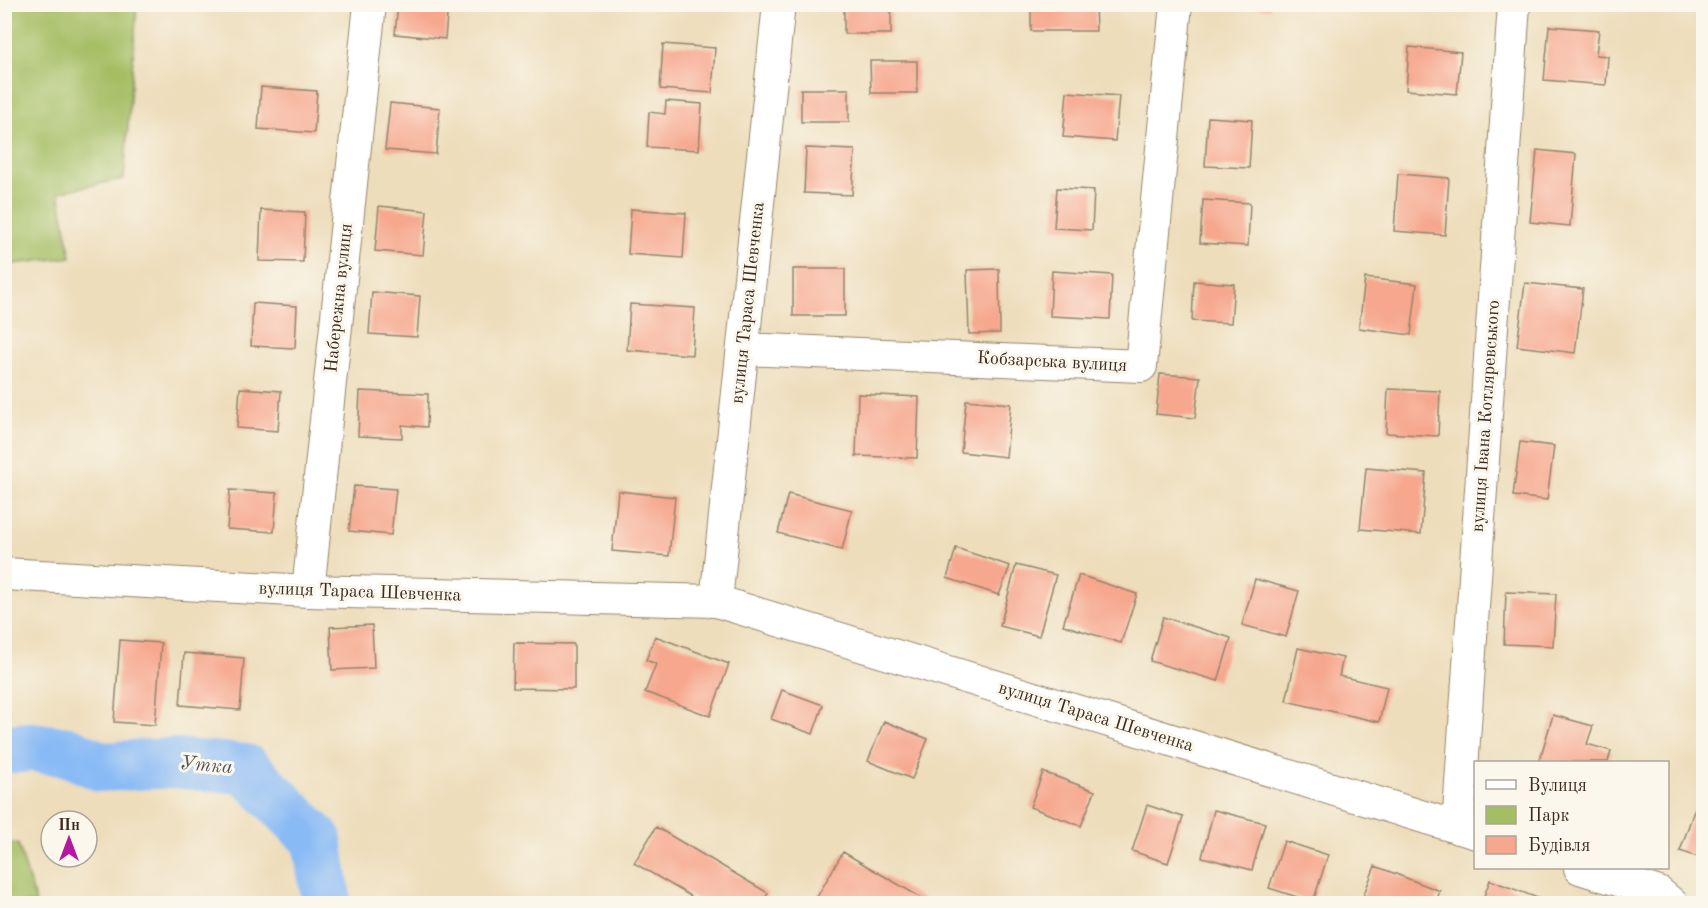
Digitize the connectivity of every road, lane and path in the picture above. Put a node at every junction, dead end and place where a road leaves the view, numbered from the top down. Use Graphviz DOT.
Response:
graph roads {
  1 [pos="370,4"];
  2 [pos="779,4"];
  3 [pos="1176,4"];
  4 [pos="1514,4"];
  5 [pos="743,349"];
  6 [pos="4,574"];
  7 [pos="308,591"];
  8 [pos="716,602"];
  9 [pos="1467,831"];
  10 [pos="1587,869"];
  11 [pos="1672,903"];
  1 -- 7 [label="street, Набережна вулиця"];
  2 -- 5 [label="street, вулиця Тараса Шевченка"];
  3 -- 5 [label="street, Кобзарська вулиця"];
  4 -- 9 [label="street, вулиця Івана Котляревського"];
  5 -- 8 [label="street, вулиця Тараса Шевченка"];
  6 -- 7 [label="street, вулиця Тараса Шевченка"];
  7 -- 8 [label="street, вулиця Тараса Шевченка"];
  8 -- 9 [label="street, вулиця Тараса Шевченка"];
  10 -- 11 [label="street"];
}
